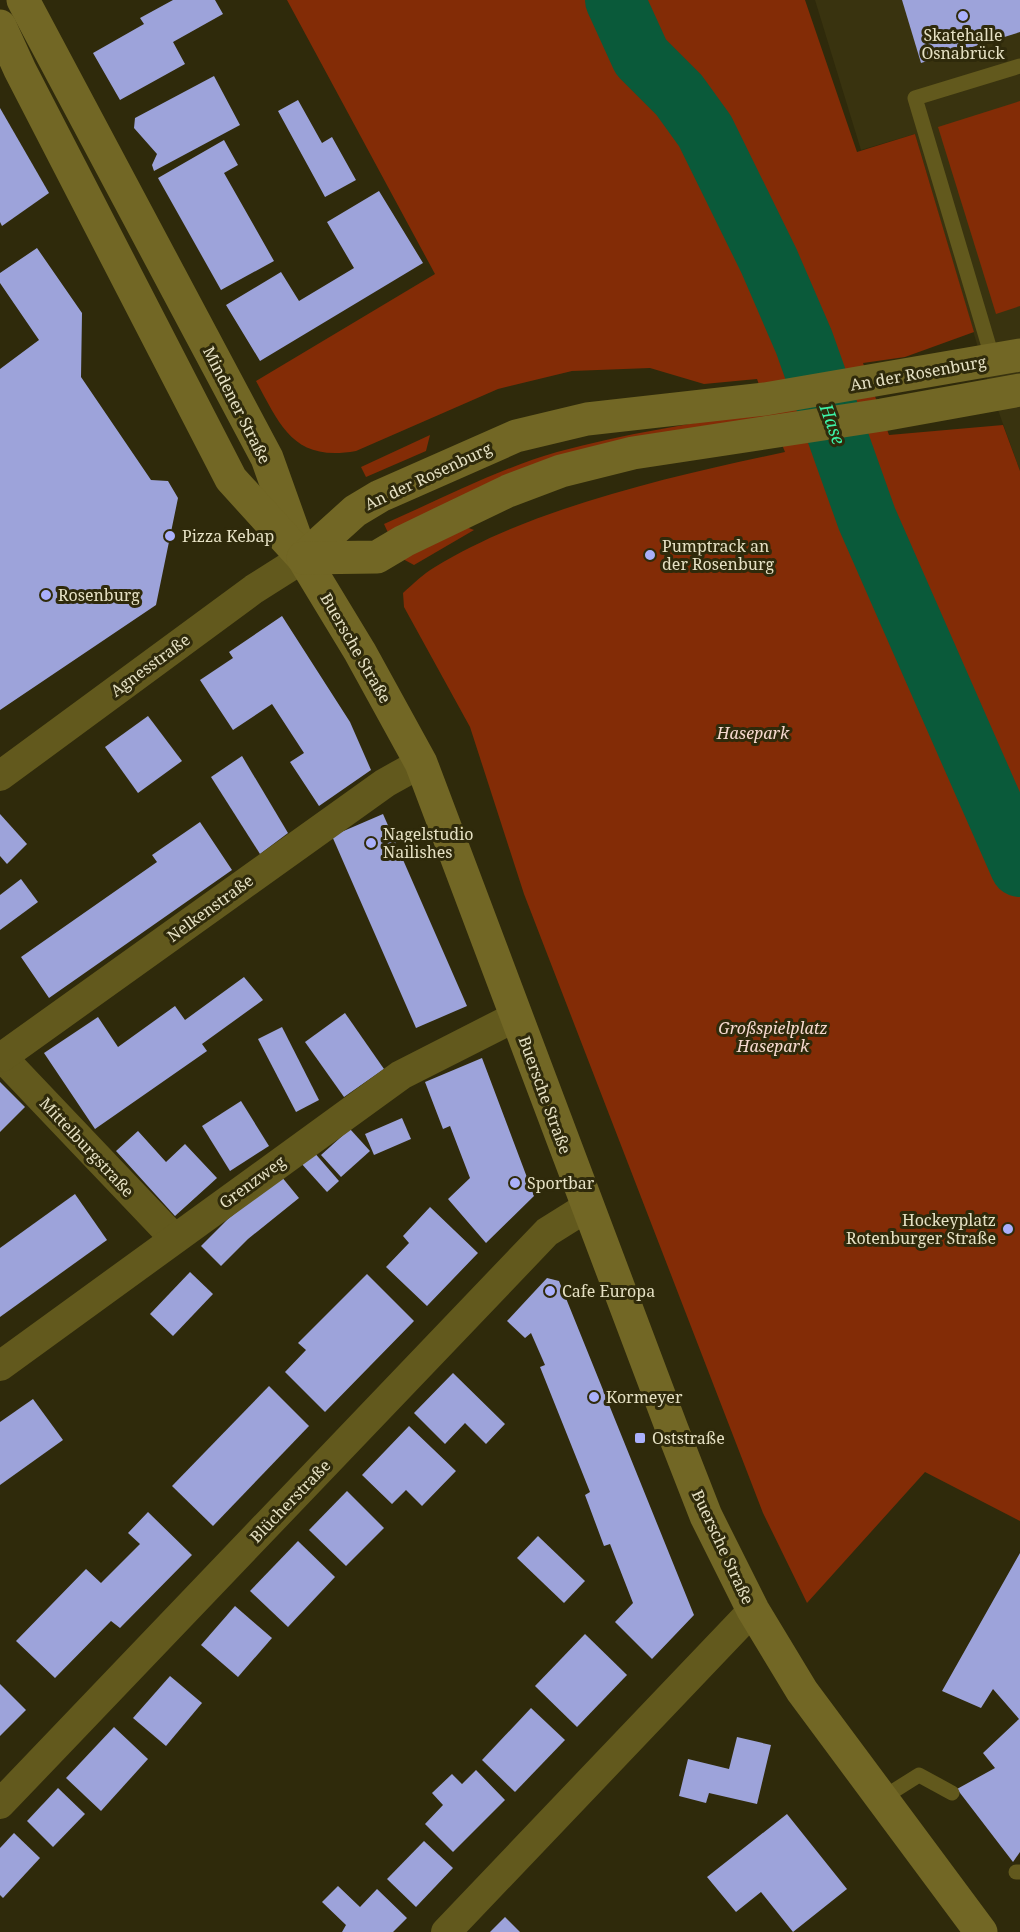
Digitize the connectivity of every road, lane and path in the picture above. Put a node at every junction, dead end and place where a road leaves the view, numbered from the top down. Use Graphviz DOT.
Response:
graph roads {
  1 [pos="23,0"];
  2 [pos="0,26"];
  3 [pos="1020,66"];
  4 [pos="1007,357"];
  5 [pos="1020,390"];
  6 [pos="303,558"];
  7 [pos="422,763"];
  8 [pos="0,776"];
  9 [pos="517,1016"];
  10 [pos="1,1056"];
  11 [pos="587,1207"];
  12 [pos="174,1239"];
  13 [pos="0,1366"];
  14 [pos="753,1610"];
  15 [pos="952,1793"];
  16 [pos="881,1799"];
  17 [pos="0,1804"];
  18 [pos="446,1932"];
  19 [pos="981,1932"];
  1 -- 6 [label="main road, Mindener Straße"];
  2 -- 6 [label="main road"];
  3 -- 4 [label="lane"];
  4 -- 6 [label="main road, An der Rosenburg"];
  5 -- 6 [label="main road, An der Rosenburg"];
  6 -- 7 [label="main road, Buersche Straße"];
  6 -- 8 [label="street, Agnesstraße"];
  7 -- 9 [label="main road, Buersche Straße"];
  7 -- 10 [label="street, Nelkenstraße"];
  9 -- 11 [label="main road, Buersche Straße"];
  9 -- 12 [label="street, Grenzweg"];
  10 -- 12 [label="street, Mittelburgstraße"];
  11 -- 14 [label="main road, Buersche Straße"];
  11 -- 17 [label="street, Blücherstraße"];
  12 -- 13 [label="street, Grenzweg"];
  14 -- 16 [label="main road, Buersche Straße"];
  14 -- 18 [label="street"];
  15 -- 16 [label="lane"];
  16 -- 19 [label="main road, Buersche Straße"];
}
